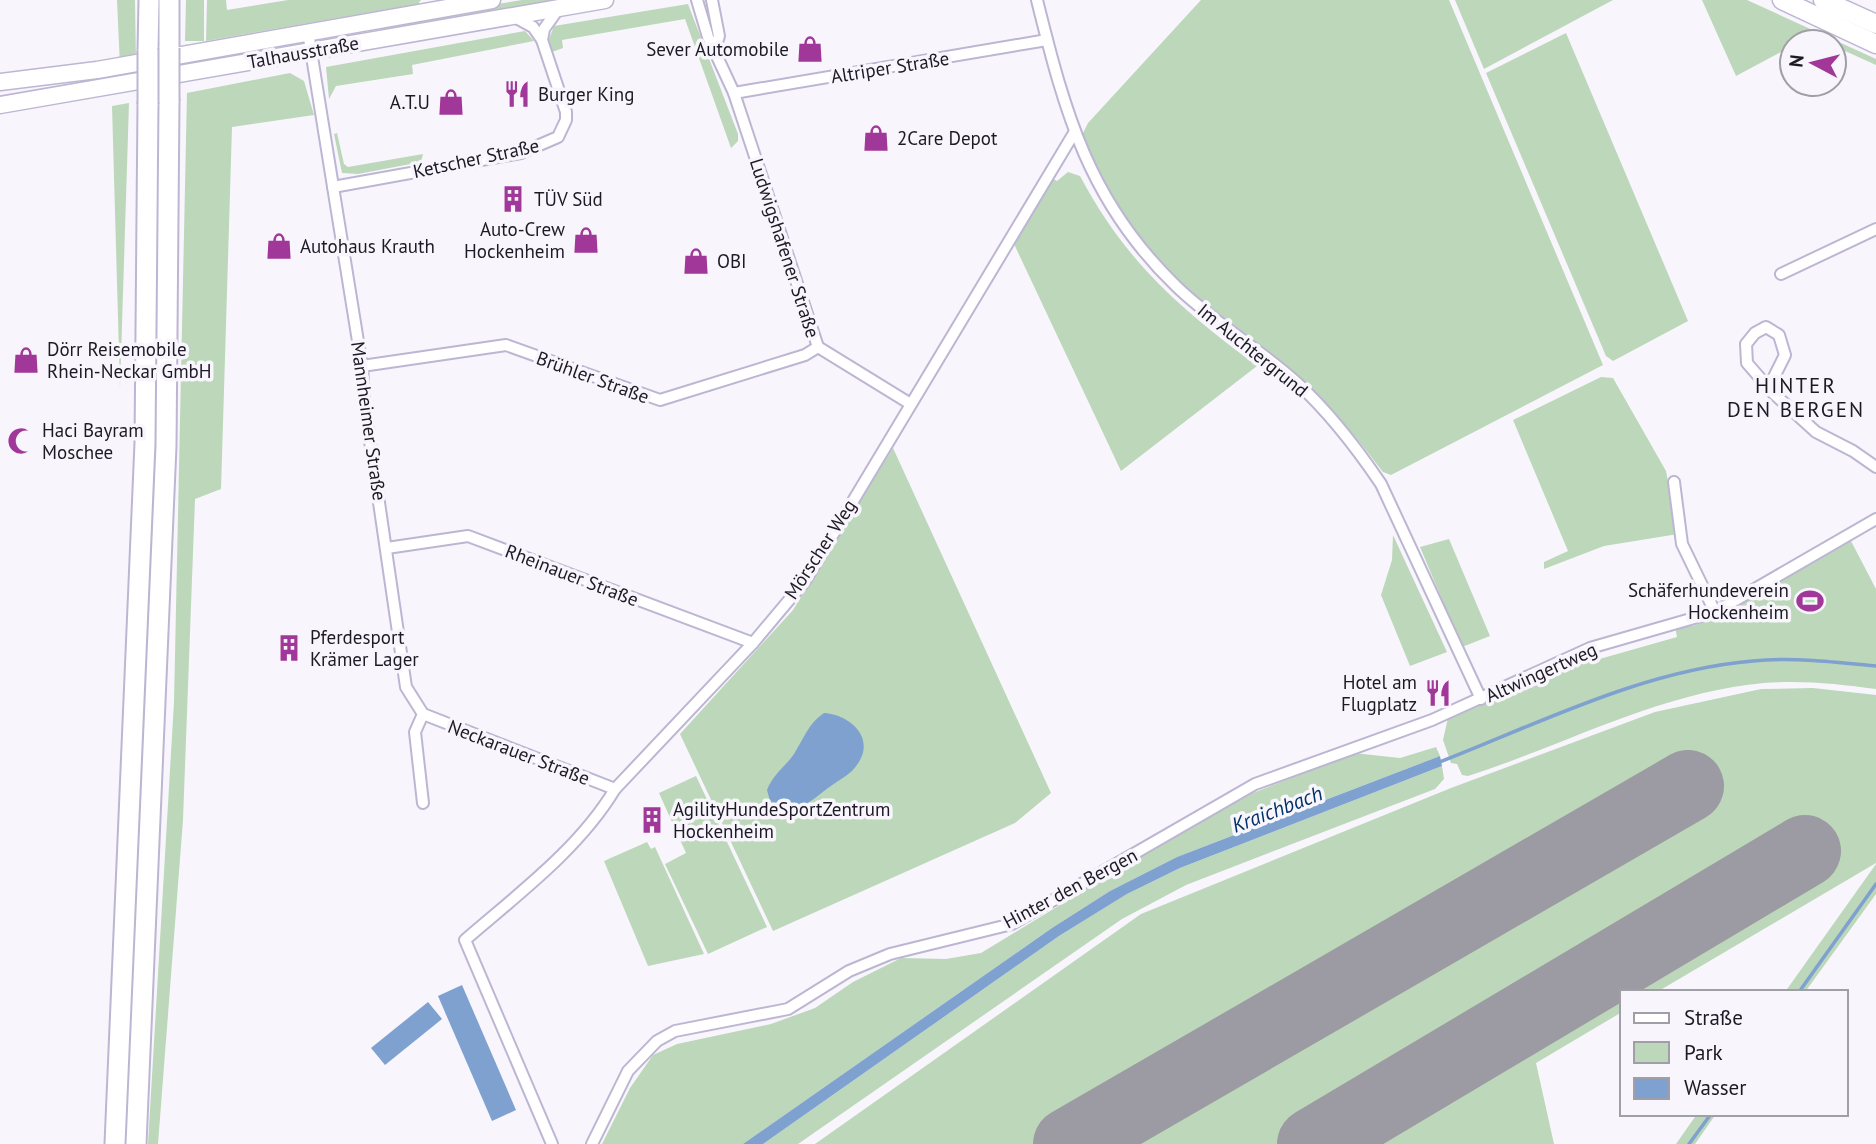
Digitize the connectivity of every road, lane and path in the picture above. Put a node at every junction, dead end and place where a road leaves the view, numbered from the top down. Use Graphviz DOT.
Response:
graph roads {
  1 [pos="149,0"];
  2 [pos="169,0"];
  3 [pos="492,0"];
  4 [pos="606,0"];
  5 [pos="697,0"];
  6 [pos="712,0"];
  7 [pos="1037,0"];
  8 [pos="1782,0"];
  9 [pos="1823,0"];
  10 [pos="559,8"];
  11 [pos="513,16"];
  12 [pos="1876,24"];
  13 [pos="308,32"];
  14 [pos="542,40"];
  15 [pos="1047,40"];
  16 [pos="1876,44"];
  17 [pos="715,48"];
  18 [pos="310,51"];
  19 [pos="0,82"];
  20 [pos="734,93"];
  21 [pos="0,105"];
  22 [pos="1074,133"];
  23 [pos="333,187"];
  24 [pos="1876,229"];
  25 [pos="1781,274"];
  26 [pos="818,347"];
  27 [pos="362,366"];
  28 [pos="1773,393"];
  29 [pos="909,403"];
  30 [pos="1876,467"];
  31 [pos="1674,482"];
  32 [pos="1876,519"];
  33 [pos="387,548"];
  34 [pos="1715,612"];
  35 [pos="752,643"];
  36 [pos="1481,699"];
  37 [pos="423,715"];
  38 [pos="1432,720"];
  39 [pos="615,789"];
  40 [pos="424,803"];
  41 [pos="115,1144"];
  42 [pos="136,1144"];
  43 [pos="552,1144"];
  44 [pos="592,1144"];
  1 -- 41 [label="highway, bridge"];
  2 -- 42 [label="highway, bridge"];
  3 -- 13 [label="main road, Talhausstraße"];
  4 -- 10 [label="main road, Talhausstraße"];
  5 -- 17 [label="street, Ludwigshafener Straße"];
  6 -- 17 [label="street, Ludwigshafener Straße"];
  7 -- 15 [label="street, Im Auchtergrund"];
  8 -- 16 [label="highway"];
  9 -- 12 [label="highway"];
  10 -- 11 [label="main road, Talhausstraße"];
  10 -- 14 [label="street"];
  11 -- 14 [label="street"];
  11 -- 18 [label="main road, Talhausstraße"];
  13 -- 18 [label="street, Mannheimer Straße"];
  13 -- 19 [label="main road, Talhausstraße"];
  14 -- 23 [label="street, Ketscher Straße"];
  15 -- 20 [label="street, Altriper Straße"];
  15 -- 22 [label="street, Im Auchtergrund"];
  17 -- 20 [label="street, Ludwigshafener Straße"];
  18 -- 21 [label="main road, Talhausstraße"];
  18 -- 23 [label="street, Mannheimer Straße"];
  20 -- 26 [label="street, Ludwigshafener Straße"];
  22 -- 29 [label="street, Mörscher Weg"];
  22 -- 36 [label="street, Im Auchtergrund"];
  23 -- 27 [label="street, Mannheimer Straße"];
  24 -- 25 [label="street"];
  26 -- 27 [label="street, Brühler Straße"];
  26 -- 29 [label="street, Ludwigshafener Straße"];
  27 -- 33 [label="street, Mannheimer Straße"];
  28 -- 28 [label="street"];
  28 -- 30 [label="street"];
  29 -- 35 [label="street, Mörscher Weg"];
  31 -- 34 [label="street"];
  32 -- 34 [label="street, Altwingertweg"];
  33 -- 35 [label="street, Rheinauer Straße"];
  33 -- 37 [label="street, Mannheimer Straße"];
  34 -- 36 [label="street, Altwingertweg"];
  35 -- 39 [label="street, Mörscher Weg"];
  36 -- 38 [label="street, Altwingertweg"];
  37 -- 39 [label="street, Neckarauer Straße"];
  37 -- 40 [label="street"];
  38 -- 44 [label="street, Hinter den Bergen"];
  39 -- 43 [label="street, Mörscher Weg"];
}
